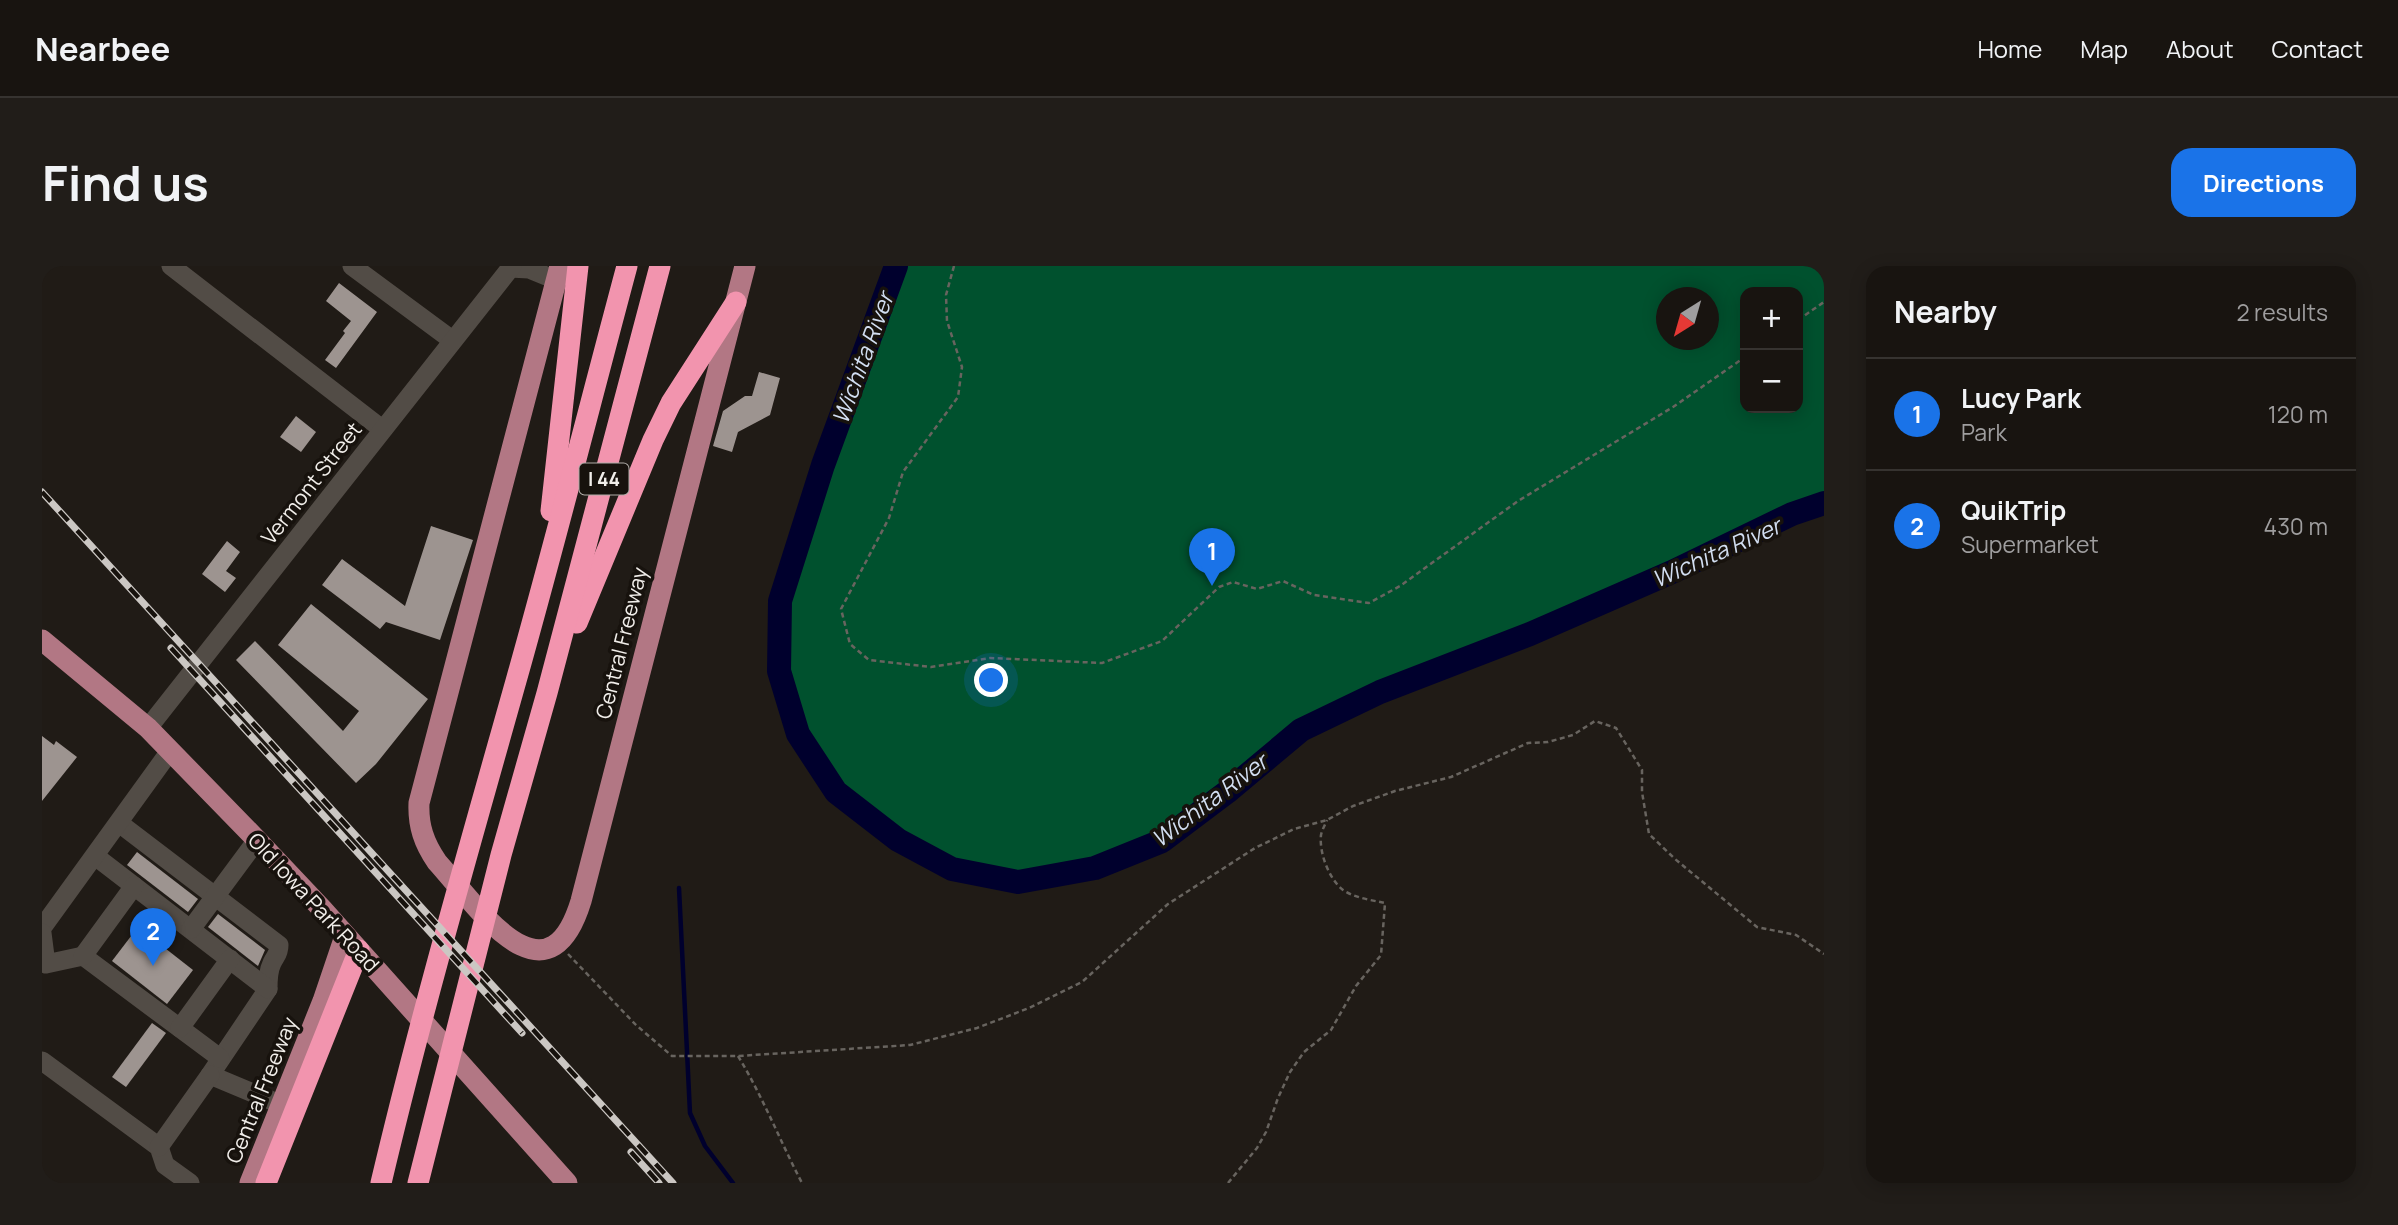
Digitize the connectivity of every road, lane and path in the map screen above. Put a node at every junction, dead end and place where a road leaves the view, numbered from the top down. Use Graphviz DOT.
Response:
graph roads {
  1 [pos="171,266"];
  2 [pos="352,266"];
  3 [pos="578,266"];
  4 [pos="627,266"];
  5 [pos="660,266"];
  6 [pos="745,266"];
  7 [pos="954,266"];
  8 [pos="511,267"];
  9 [pos="558,273"];
  10 [pos="736,302"];
  11 [pos="1824,302"];
  12 [pos="1803,317"];
  13 [pos="452,340"];
  14 [pos="1740,360"];
  15 [pos="382,429"];
  16 [pos="542,586"];
  17 [pos="42,640"];
  18 [pos="547,693"];
  19 [pos="148,728"];
  20 [pos="170,751"];
  21 [pos="1327,820"];
  22 [pos="119,823"];
  23 [pos="257,840"];
  24 [pos="95,856"];
  25 [pos="134,886"];
  26 [pos="215,897"];
  27 [pos="42,928"];
  28 [pos="191,929"];
  29 [pos="42,933"];
  30 [pos="352,943"];
  31 [pos="557,945"];
  32 [pos="1824,954"];
  33 [pos="83,956"];
  34 [pos="230,959"];
  35 [pos="44,967"];
  36 [pos="268,989"];
  37 [pos="180,1028"];
  38 [pos="738,1056"];
  39 [pos="220,1058"];
  40 [pos="42,1061"];
  41 [pos="210,1075"];
  42 [pos="288,1107"];
  43 [pos="159,1147"];
  44 [pos="190,1183"];
  45 [pos="250,1183"];
  46 [pos="266,1183"];
  47 [pos="381,1183"];
  48 [pos="418,1183"];
  49 [pos="567,1183"];
  50 [pos="802,1183"];
  51 [pos="1228,1183"];
  1 -- 15 [label="street"];
  2 -- 13 [label="street"];
  3 -- 16 [label="highway"];
  4 -- 16 [label="highway, I 44"];
  5 -- 18 [label="highway, I 44"];
  6 -- 10 [label="main road, Central Freeway"];
  7 -- 14 [label="path"];
  8 -- 9 [label="street, Vermont Street"];
  8 -- 13 [label="street, Vermont Street"];
  9 -- 31 [label="main road"];
  10 -- 18 [label="highway"];
  10 -- 31 [label="main road, Central Freeway"];
  11 -- 12 [label="path"];
  13 -- 15 [label="street, Vermont Street"];
  15 -- 19 [label="street, Vermont Street"];
  16 -- 47 [label="highway, I 44"];
  17 -- 19 [label="main road, Old Iowa Park Road"];
  18 -- 48 [label="highway, I 44"];
  19 -- 20 [label="main road, Old Iowa Park Road"];
  20 -- 22 [label="street"];
  20 -- 23 [label="main road, Old Iowa Park Road"];
  21 -- 32 [label="path"];
  21 -- 38 [label="path"];
  21 -- 51 [label="path"];
  22 -- 24 [label="street"];
  22 -- 26 [label="street"];
  23 -- 26 [label="street"];
  23 -- 30 [label="main road, Old Iowa Park Road"];
  24 -- 25 [label="street"];
  24 -- 27 [label="street"];
  25 -- 28 [label="street"];
  25 -- 33 [label="street"];
  26 -- 28 [label="street"];
  26 -- 36 [label="street"];
  28 -- 34 [label="street"];
  29 -- 35 [label="street"];
  30 -- 42 [label="highway"];
  30 -- 49 [label="main road, Old Iowa Park Road"];
  31 -- 38 [label="path"];
  33 -- 35 [label="street"];
  33 -- 37 [label="street"];
  34 -- 36 [label="street"];
  34 -- 37 [label="street"];
  36 -- 39 [label="street"];
  37 -- 39 [label="street"];
  38 -- 50 [label="path"];
  39 -- 41 [label="street"];
  40 -- 43 [label="street"];
  41 -- 42 [label="street"];
  41 -- 43 [label="street"];
  42 -- 45 [label="main road, Central Freeway"];
  42 -- 46 [label="highway"];
  43 -- 44 [label="street"];
}
